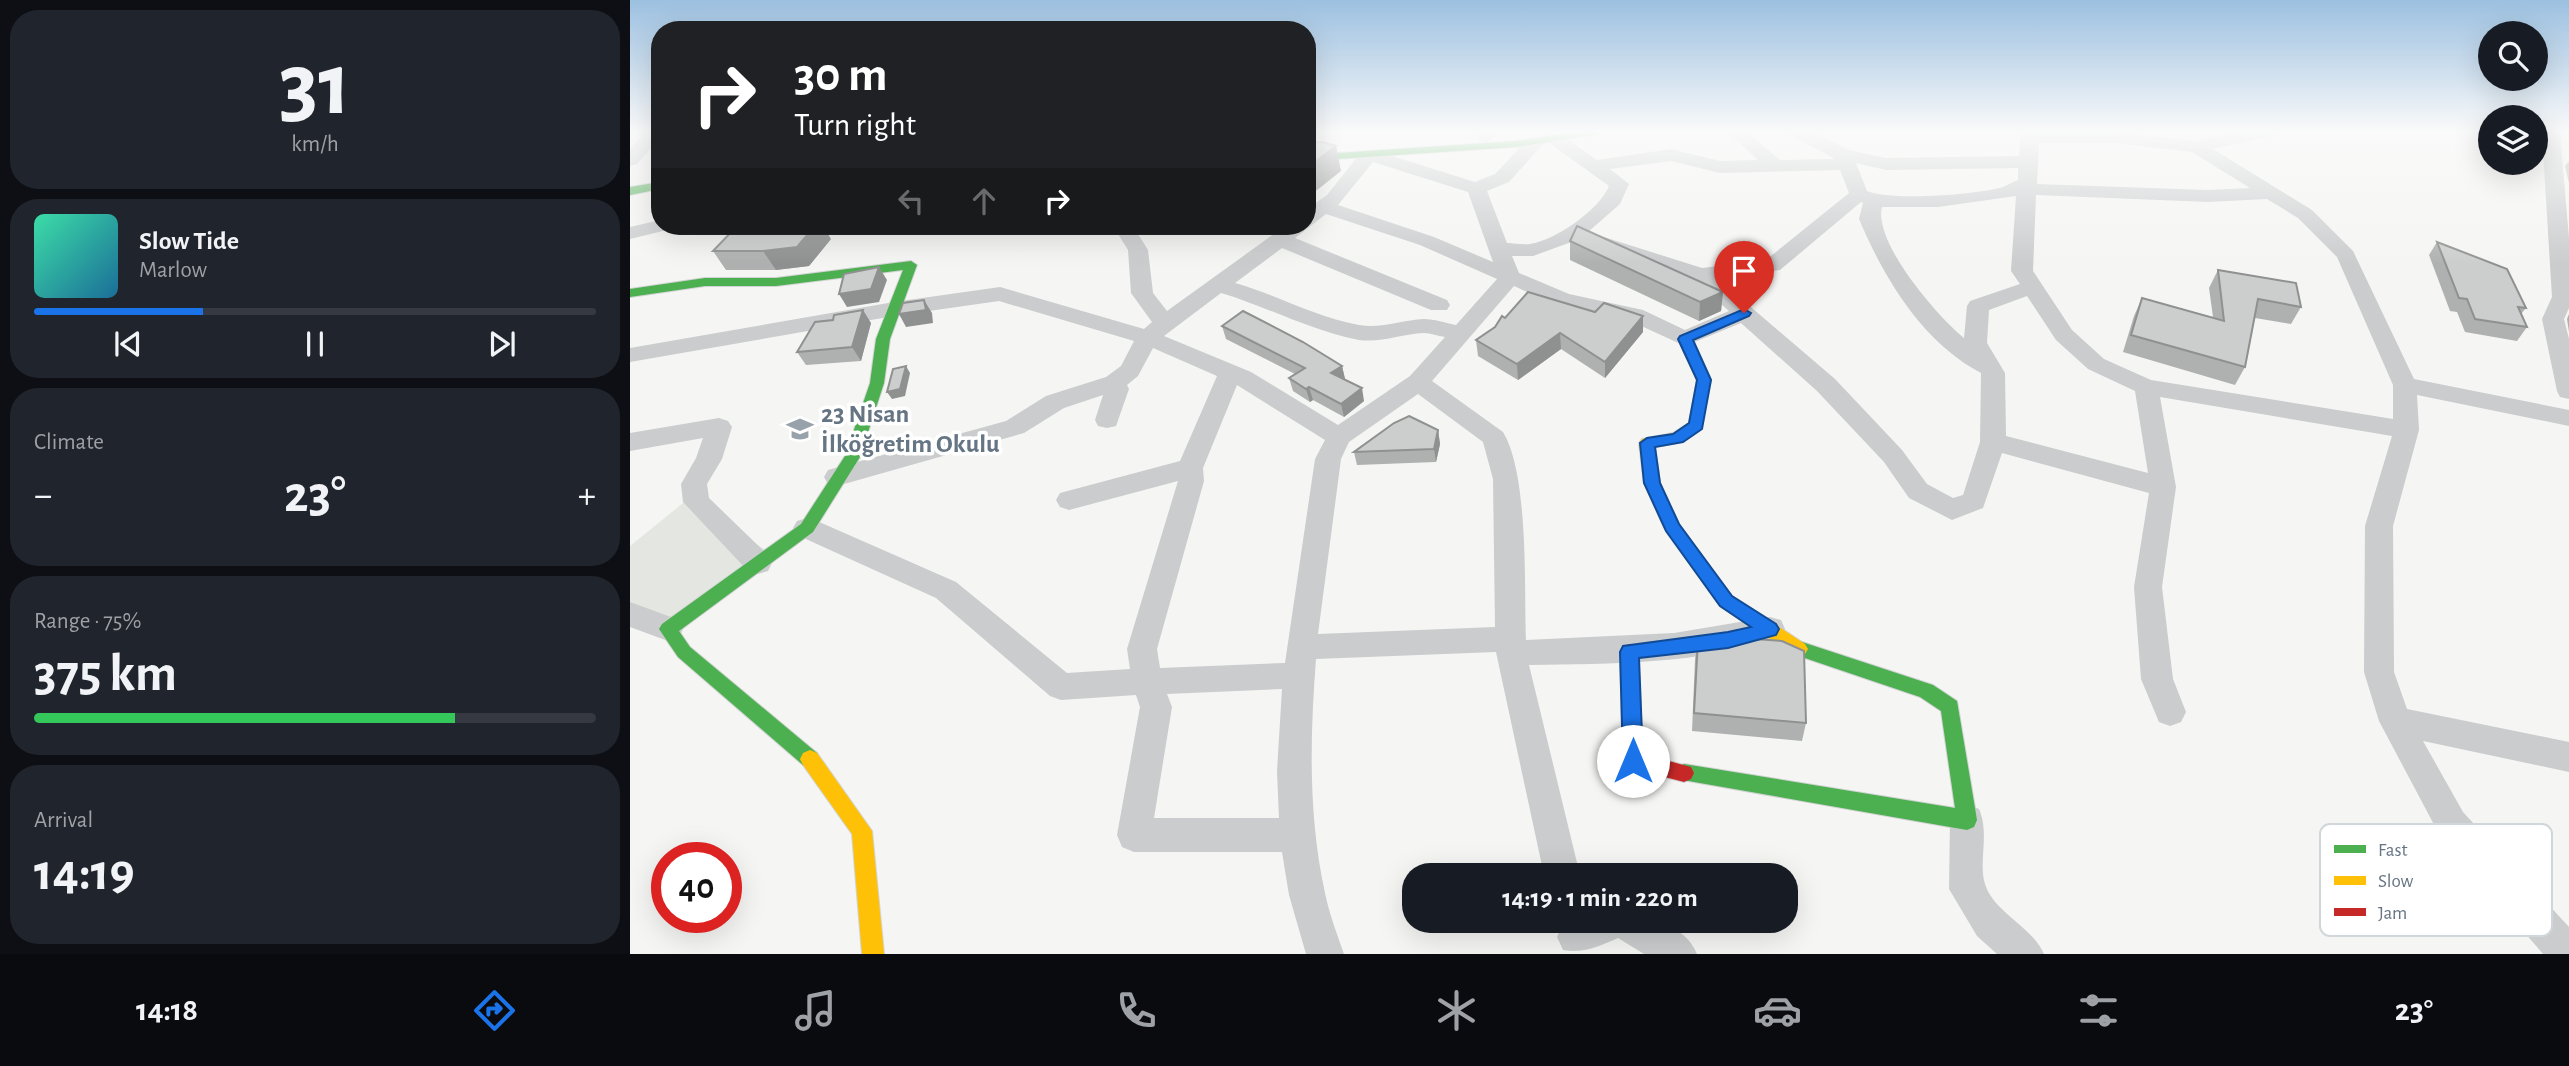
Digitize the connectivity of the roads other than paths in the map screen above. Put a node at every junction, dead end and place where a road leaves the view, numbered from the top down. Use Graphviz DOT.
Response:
graph roads {
  1 [pos="1353,176"];
  2 [pos="1436,176"];
  3 [pos="1504,176"];
  4 [pos="1607,176"];
  5 [pos="1854,176"];
  6 [pos="1978,176"];
  7 [pos="2023,176"];
  8 [pos="2243,176"];
  9 [pos="2554,176"];
  10 [pos="651,179"];
  11 [pos="2022,181"];
  12 [pos="630,183"];
  13 [pos="651,187"];
  14 [pos="1476,188"];
  15 [pos="630,191"];
  16 [pos="2270,192"];
  17 [pos="1867,198"];
  18 [pos="1316,213"];
  19 [pos="651,228"];
  20 [pos="630,233"];
  21 [pos="1573,234"];
  22 [pos="1129,235"];
  23 [pos="1285,235"];
  24 [pos="1279,239"];
  25 [pos="1499,249"];
  26 [pos="1772,265"];
  27 [pos="1701,275"];
  28 [pos="1510,278"];
  29 [pos="1218,285"];
  30 [pos="2032,287"];
  31 [pos="630,293"];
  32 [pos="1440,305"];
  33 [pos="2564,307"];
  34 [pos="894,309"];
  35 [pos="1740,309"];
  36 [pos="1156,330"];
  37 [pos="1461,333"];
  38 [pos="1685,339"];
  39 [pos="630,355"];
  40 [pos="1230,372"];
  41 [pos="1993,373"];
  42 [pos="1418,382"];
  43 [pos="1114,383"];
  44 [pos="2405,385"];
  45 [pos="2146,387"];
  46 [pos="2569,391"];
  47 [pos="2569,418"];
  48 [pos="1107,420"];
  49 [pos="2406,430"];
  50 [pos="1339,437"];
  51 [pos="630,442"];
  52 [pos="1993,442"];
  53 [pos="1190,468"];
  54 [pos="837,477"];
  55 [pos="2163,487"];
  56 [pos="1069,500"];
  57 [pos="807,528"];
  58 [pos="758,564"];
  59 [pos="630,614"];
  60 [pos="668,629"];
  61 [pos="1770,629"];
  62 [pos="1511,646"];
  63 [pos="1629,652"];
  64 [pos="1302,661"];
  65 [pos="1147,680"];
  66 [pos="2169,712"];
  67 [pos="2395,721"];
  68 [pos="2569,757"];
  69 [pos="1967,820"];
  70 [pos="2452,824"];
  71 [pos="1297,835"];
  72 [pos="1559,863"];
  73 [pos="1644,933"];
  74 [pos="2552,936"];
  75 [pos="873,954"];
  76 [pos="1325,954"];
  77 [pos="1678,954"];
  78 [pos="2025,954"];
  79 [pos="2568,954"];
  1 -- 18 [label="street"];
  2 -- 14 [label="street"];
  3 -- 14 [label="street"];
  4 -- 21 [label="street"];
  5 -- 17 [label="street"];
  6 -- 11 [label="street"];
  7 -- 11 [label="street"];
  8 -- 16 [label="street"];
  9 -- 33 [label="street"];
  10 -- 12 [label="street"];
  11 -- 16 [label="street"];
  11 -- 17 [label="street"];
  11 -- 30 [label="street"];
  13 -- 15 [label="street"];
  14 -- 25 [label="street"];
  16 -- 44 [label="street"];
  17 -- 26 [label="street"];
  17 -- 41 [label="street"];
  18 -- 28 [label="street"];
  19 -- 20 [label="street"];
  21 -- 25 [label="street"];
  21 -- 27 [label="street"];
  22 -- 36 [label="street"];
  23 -- 24 [label="street"];
  24 -- 29 [label="street"];
  24 -- 32 [label="street"];
  25 -- 28 [label="street"];
  26 -- 27 [label="street"];
  26 -- 35 [label="street"];
  27 -- 35 [label="street"];
  28 -- 37 [label="street"];
  28 -- 38 [label="street"];
  29 -- 36 [label="street"];
  29 -- 37 [label="street"];
  30 -- 41 [label="street"];
  30 -- 45 [label="street"];
  31 -- 34 [label="street"];
  33 -- 46 [label="street"];
  34 -- 36 [label="street"];
  34 -- 39 [label="street"];
  34 -- 54 [label="street"];
  35 -- 38 [label="street"];
  35 -- 52 [label="street"];
  36 -- 40 [label="street"];
  36 -- 43 [label="street"];
  37 -- 42 [label="street"];
  38 -- 61 [label="street"];
  40 -- 50 [label="street"];
  40 -- 53 [label="street"];
  41 -- 52 [label="street"];
  42 -- 50 [label="street"];
  42 -- 62 [label="street"];
  43 -- 48 [label="street"];
  43 -- 54 [label="street"];
  44 -- 47 [label="street"];
  44 -- 49 [label="street"];
  45 -- 49 [label="street"];
  45 -- 55 [label="street"];
  49 -- 67 [label="street"];
  50 -- 64 [label="street"];
  51 -- 58 [label="street"];
  52 -- 55 [label="street"];
  53 -- 56 [label="street"];
  53 -- 65 [label="street"];
  54 -- 57 [label="street"];
  55 -- 66 [label="street"];
  57 -- 58 [label="street"];
  57 -- 65 [label="street"];
  58 -- 60 [label="street"];
  59 -- 60 [label="street"];
  60 -- 75 [label="street"];
  61 -- 63 [label="street"];
  61 -- 69 [label="street"];
  62 -- 63 [label="street"];
  62 -- 64 [label="street"];
  62 -- 72 [label="street"];
  63 -- 69 [label="street"];
  64 -- 65 [label="street"];
  64 -- 71 [label="street"];
  65 -- 71 [label="street"];
  67 -- 68 [label="street"];
  67 -- 70 [label="street"];
  69 -- 78 [label="street"];
  71 -- 76 [label="street"];
  73 -- 77 [label="street"];
  74 -- 79 [label="street"];
}
